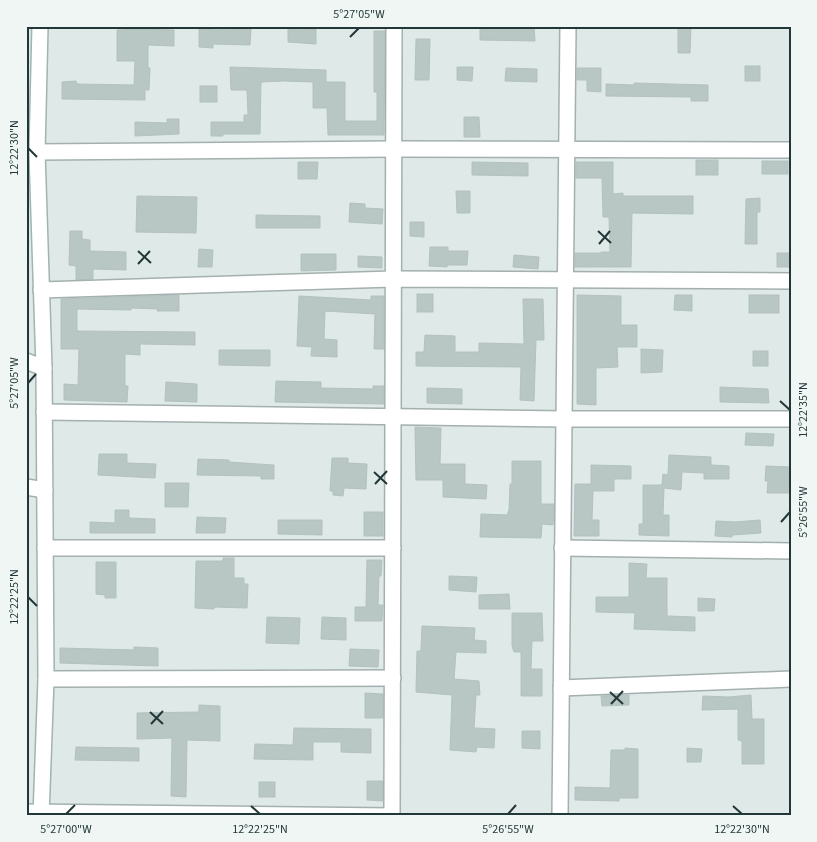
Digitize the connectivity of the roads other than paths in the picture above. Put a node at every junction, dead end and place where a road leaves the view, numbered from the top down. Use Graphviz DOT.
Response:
graph roads {
  1 [pos="40,26"];
  2 [pos="394,26"];
  3 [pos="568,26"];
  4 [pos="394,149"];
  5 [pos="567,149"];
  6 [pos="791,150"];
  7 [pos="37,152"];
  8 [pos="32,171"];
  9 [pos="393,279"];
  10 [pos="565,280"];
  11 [pos="791,281"];
  12 [pos="41,290"];
  13 [pos="26,362"];
  14 [pos="44,368"];
  15 [pos="44,412"];
  16 [pos="393,418"];
  17 [pos="564,419"];
  18 [pos="791,419"];
  19 [pos="26,487"];
  20 [pos="45,490"];
  21 [pos="45,548"];
  22 [pos="393,548"];
  23 [pos="562,548"];
  24 [pos="791,551"];
  25 [pos="393,678"];
  26 [pos="46,679"];
  27 [pos="791,679"];
  28 [pos="561,688"];
  29 [pos="36,813"];
  30 [pos="560,816"];
  1 -- 7 [label="street"];
  2 -- 4 [label="street"];
  3 -- 5 [label="street"];
  4 -- 5 [label="street"];
  4 -- 7 [label="street"];
  4 -- 9 [label="street"];
  5 -- 6 [label="street"];
  5 -- 10 [label="street"];
  7 -- 8 [label="street"];
  8 -- 12 [label="street"];
  9 -- 10 [label="street"];
  9 -- 12 [label="street"];
  9 -- 16 [label="street"];
  10 -- 11 [label="street"];
  10 -- 17 [label="street"];
  12 -- 14 [label="street"];
  13 -- 14 [label="street"];
  14 -- 15 [label="street"];
  15 -- 16 [label="street"];
  15 -- 20 [label="street"];
  16 -- 17 [label="street"];
  16 -- 22 [label="street"];
  17 -- 18 [label="street"];
  17 -- 23 [label="street"];
  19 -- 20 [label="street"];
  20 -- 21 [label="street"];
  21 -- 22 [label="street"];
  21 -- 26 [label="street"];
  22 -- 25 [label="street"];
  23 -- 24 [label="street"];
  23 -- 28 [label="street"];
  25 -- 26 [label="street"];
  25 -- 29 [label="street"];
  26 -- 29 [label="street"];
  27 -- 28 [label="street"];
  28 -- 30 [label="street"];
}
